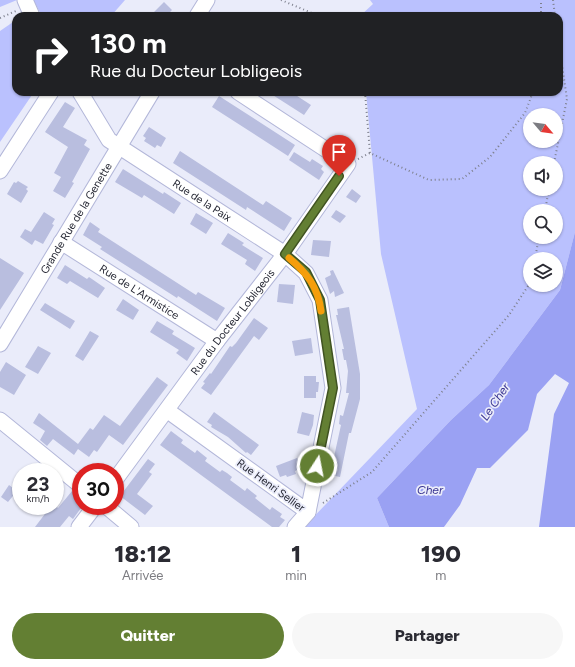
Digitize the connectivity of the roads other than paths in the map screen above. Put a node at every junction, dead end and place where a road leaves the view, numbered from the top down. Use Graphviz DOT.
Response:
graph roads {
  1 [pos="206,0"];
  2 [pos="199,12"];
  3 [pos="48,96"];
  4 [pos="82,96"];
  5 [pos="150,96"];
  6 [pos="244,96"];
  7 [pos="119,146"];
  8 [pos="0,171"];
  9 [pos="62,242"];
  10 [pos="285,254"];
  11 [pos="217,341"];
  12 [pos="0,344"];
  13 [pos="168,410"];
  14 [pos="0,420"];
  15 [pos="124,468"];
  16 [pos="72,479"];
  17 [pos="308,512"];
  18 [pos="88,515"];
  19 [pos="117,515"];
  20 [pos="79,527"];
  21 [pos="131,527"];
  22 [pos="295,527"];
  1 -- 2 [label="street"];
  3 -- 8 [label="street"];
  4 -- 7 [label="street, Rue de la Paix"];
  5 -- 7 [label="street, Grande Rue de la Genette"];
  6 -- 10 [label="street, Rue du Docteur Lobligeois"];
  7 -- 9 [label="street, Grande Rue de la Genette"];
  7 -- 10 [label="street, Rue de la Paix"];
  9 -- 11 [label="street, Rue de L'Armistice"];
  9 -- 12 [label="street, Grande Rue de la Genette"];
  10 -- 11 [label="street, Rue du Docteur Lobligeois"];
  10 -- 17 [label="street, Rue Henri Sellier"];
  11 -- 13 [label="street, Rue du Docteur Lobligeois"];
  13 -- 15 [label="street, Rue du Docteur Lobligeois"];
  13 -- 17 [label="street, Rue Henri Sellier"];
  14 -- 16 [label="street"];
  17 -- 22 [label="street"];
  18 -- 20 [label="street"];
  19 -- 21 [label="street"];
}
